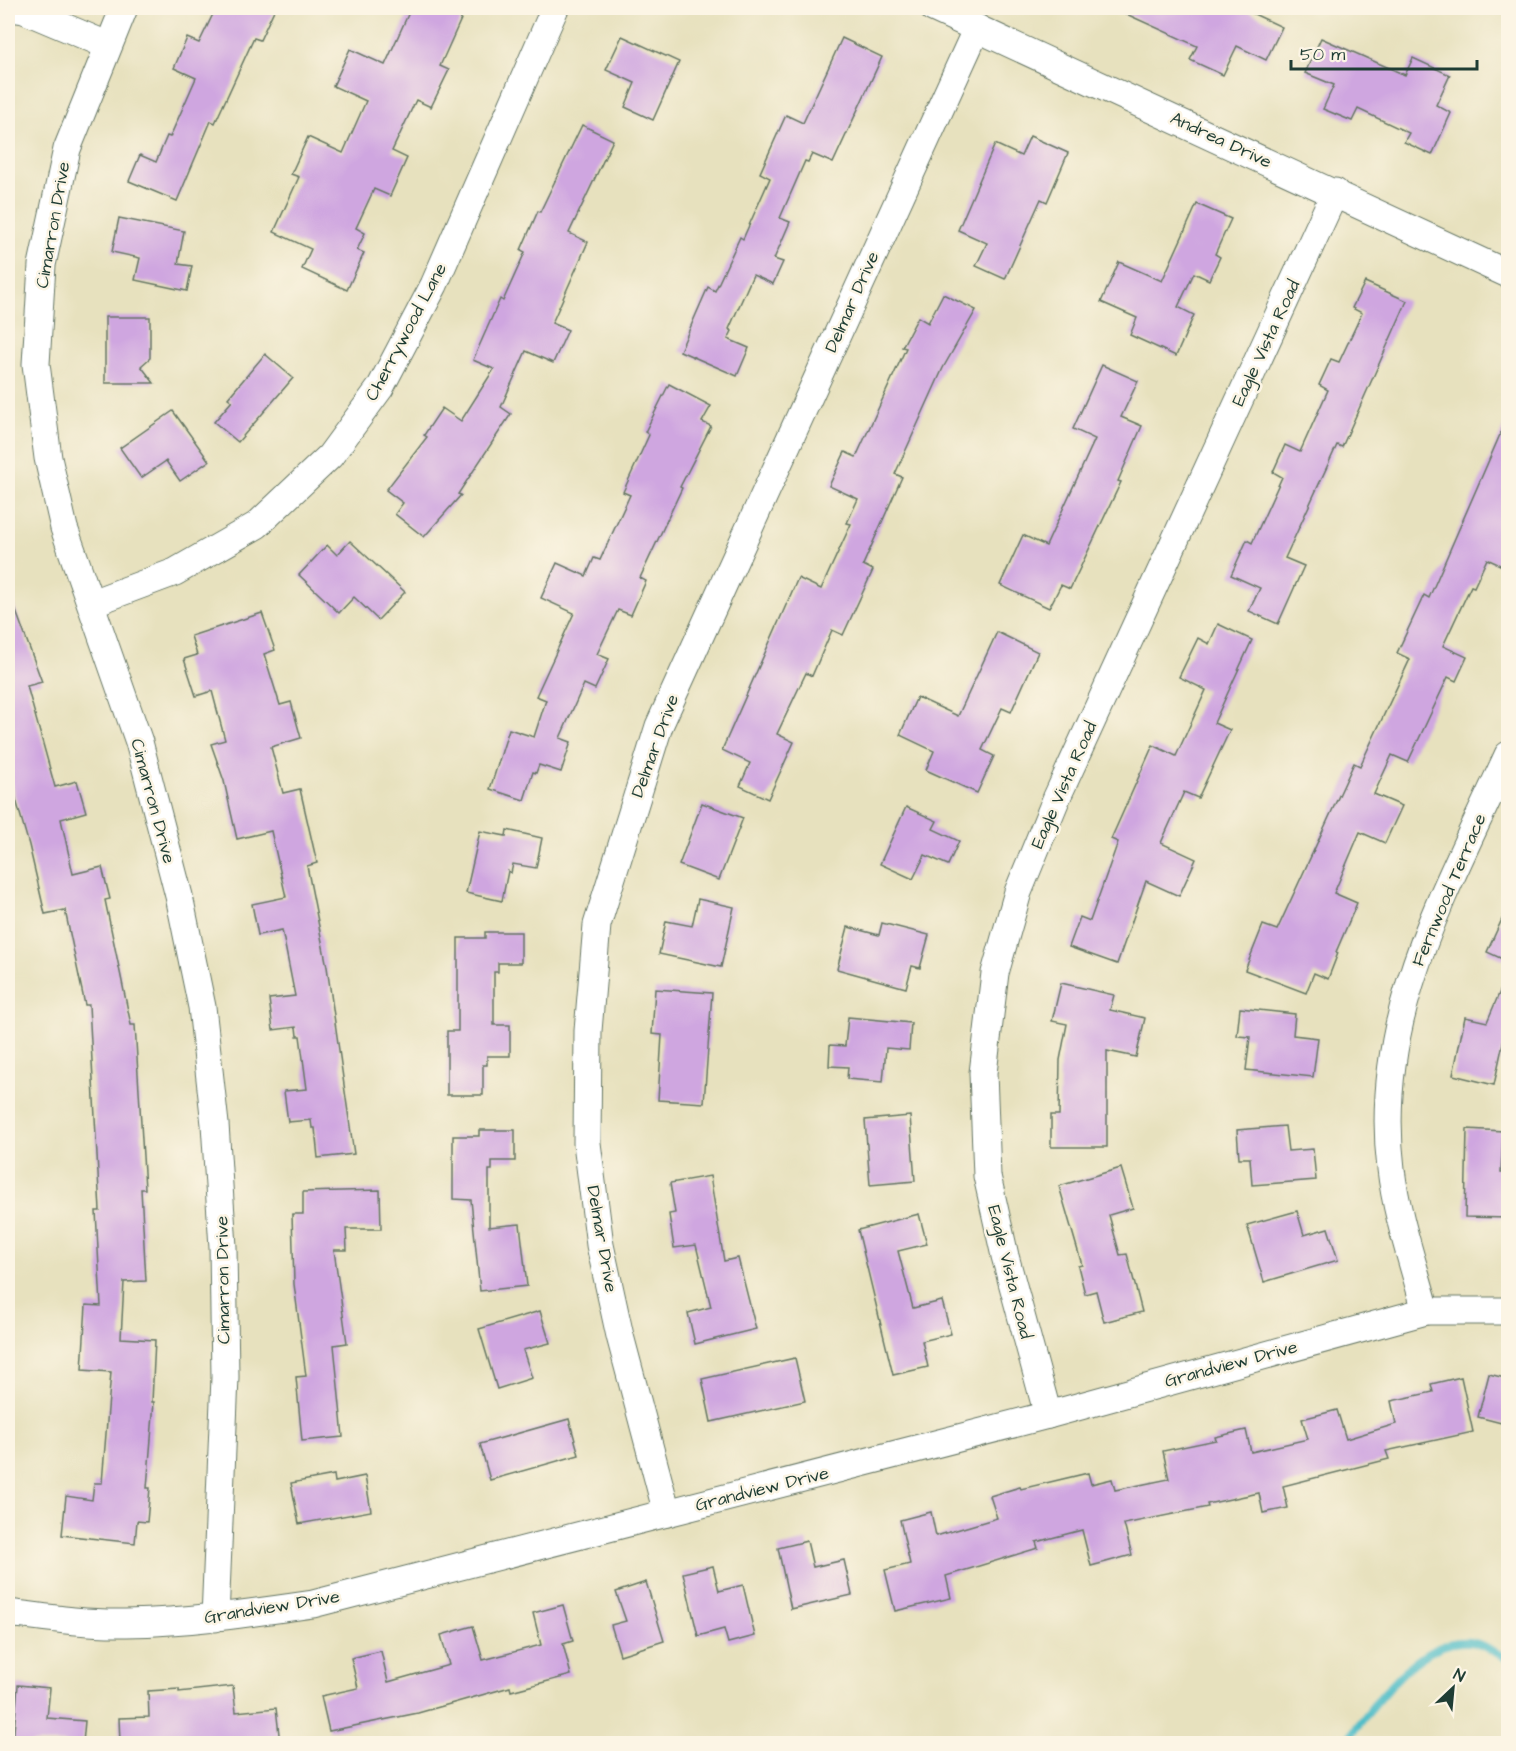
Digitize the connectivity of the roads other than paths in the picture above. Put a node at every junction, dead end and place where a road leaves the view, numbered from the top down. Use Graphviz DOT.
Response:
graph roads {
  1 [pos="10,8"];
  2 [pos="124,8"];
  3 [pos="555,8"];
  4 [pos="933,8"];
  5 [pos="977,28"];
  6 [pos="107,45"];
  7 [pos="1335,192"];
  8 [pos="1509,274"];
  9 [pos="92,603"];
  10 [pos="1509,755"];
  11 [pos="1426,1311"];
  12 [pos="1509,1311"];
  13 [pos="1048,1415"];
  14 [pos="667,1513"];
  15 [pos="8,1613"];
  16 [pos="215,1618"];
  1 -- 6 [label="street"];
  2 -- 6 [label="street, Cimarron Drive"];
  3 -- 9 [label="street, Cherrywood Lane"];
  4 -- 5 [label="street, Andrea Drive"];
  5 -- 7 [label="street, Andrea Drive"];
  5 -- 14 [label="street, Delmar Drive"];
  6 -- 9 [label="street, Cimarron Drive"];
  7 -- 8 [label="street, Andrea Drive"];
  7 -- 13 [label="street, Eagle Vista Road"];
  9 -- 16 [label="street, Cimarron Drive"];
  10 -- 11 [label="street, Fernwood Terrace"];
  11 -- 12 [label="street, Grandview Drive"];
  11 -- 13 [label="street, Grandview Drive"];
  13 -- 14 [label="street, Grandview Drive"];
  14 -- 16 [label="street, Grandview Drive"];
  15 -- 16 [label="street, Grandview Drive"];
}
